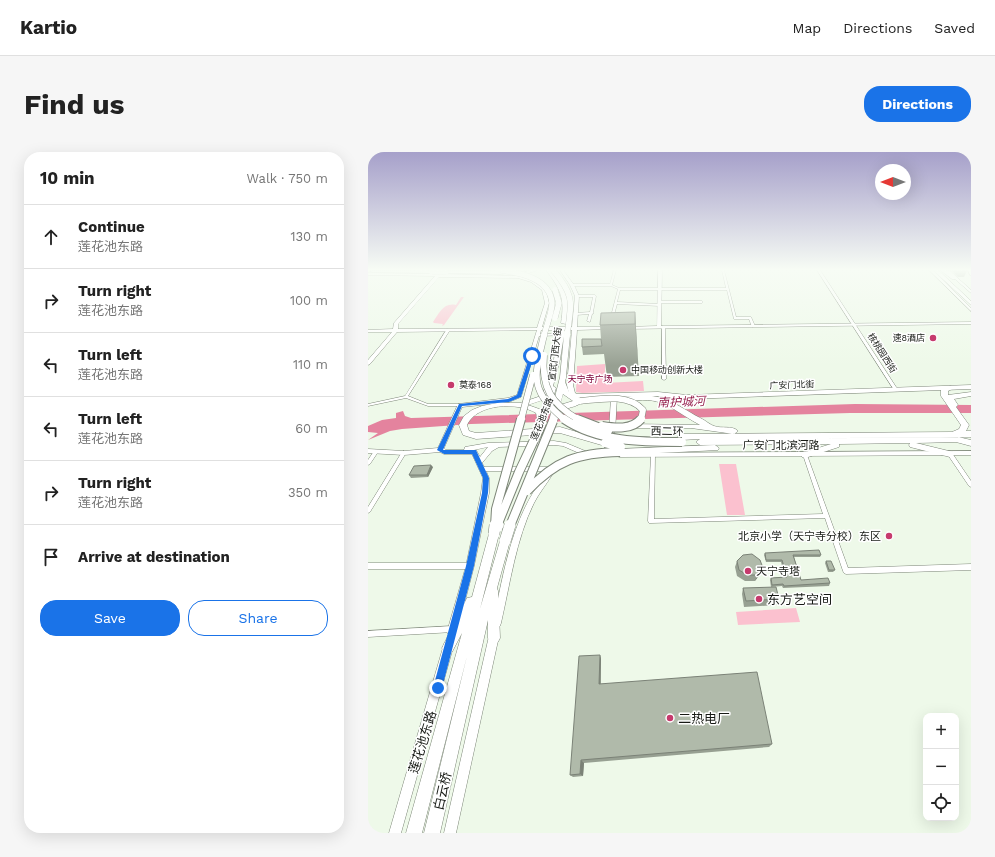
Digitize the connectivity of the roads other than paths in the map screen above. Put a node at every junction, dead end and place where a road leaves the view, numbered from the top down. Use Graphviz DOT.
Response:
graph roads {
  1 [pos="415,302"];
  2 [pos="547,302"];
  3 [pos="552,302"];
  4 [pos="559,302"];
  5 [pos="563,302"];
  6 [pos="571,302"];
  7 [pos="577,302"];
  8 [pos="594,302"];
  9 [pos="702,302"];
  10 [pos="730,302"];
  11 [pos="839,302"];
  12 [pos="963,302"];
  13 [pos="616,303"];
  14 [pos="660,304"];
  15 [pos="971,310"];
  16 [pos="592,313"];
  17 [pos="576,314"];
  18 [pos="589,321"];
  19 [pos="564,323"];
  20 [pos="971,323"];
  21 [pos="855,325"];
  22 [pos="753,326"];
  23 [pos="609,328"];
  24 [pos="616,328"];
  25 [pos="623,328"];
  26 [pos="661,328"];
  27 [pos="540,329"];
  28 [pos="448,330"];
  29 [pos="368,331"];
  30 [pos="394,331"];
  31 [pos="574,331"];
  32 [pos="538,334"];
  33 [pos="557,359"];
  34 [pos="368,363"];
  35 [pos="536,368"];
  36 [pos="563,377"];
  37 [pos="664,379"];
  38 [pos="570,385"];
  39 [pos="951,388"];
  40 [pos="971,388"];
  41 [pos="896,390"];
  42 [pos="971,393"];
  43 [pos="614,396"];
  44 [pos="406,397"];
  45 [pos="948,398"];
  46 [pos="623,400"];
  47 [pos="580,401"];
  48 [pos="529,404"];
  49 [pos="368,405"];
  50 [pos="460,407"];
  51 [pos="962,418"];
  52 [pos="553,421"];
  53 [pos="587,423"];
  54 [pos="614,426"];
  55 [pos="971,426"];
  56 [pos="542,427"];
  57 [pos="714,429"];
  58 [pos="937,434"];
  59 [pos="971,434"];
  60 [pos="781,439"];
  61 [pos="682,440"];
  62 [pos="845,442"];
  63 [pos="902,442"];
  64 [pos="971,442"];
  65 [pos="498,445"];
  66 [pos="573,449"];
  67 [pos="621,449"];
  68 [pos="440,450"];
  69 [pos="368,451"];
  70 [pos="376,452"];
  71 [pos="404,453"];
  72 [pos="651,453"];
  73 [pos="971,453"];
  74 [pos="611,454"];
  75 [pos="950,454"];
  76 [pos="805,455"];
  77 [pos="592,457"];
  78 [pos="572,462"];
  79 [pos="368,464"];
  80 [pos="481,466"];
  81 [pos="557,468"];
  82 [pos="971,485"];
  83 [pos="521,498"];
  84 [pos="368,511"];
  85 [pos="826,516"];
  86 [pos="493,538"];
  87 [pos="368,566"];
  88 [pos="470,566"];
  89 [pos="971,567"];
  90 [pos="493,582"];
  91 [pos="480,584"];
  92 [pos="453,629"];
  93 [pos="368,634"];
  94 [pos="494,638"];
  95 [pos="448,648"];
  96 [pos="452,749"];
  97 [pos="436,751"];
  98 [pos="394,833"];
  99 [pos="414,833"];
  100 [pos="432,833"];
  101 [pos="450,833"];
  1 -- 30 [label="street"];
  2 -- 27 [label="street, 宣武门西大街"];
  3 -- 35 [label="highway, 西二环, bridge"];
  4 -- 53 [label="highway, 西二环, bridge"];
  5 -- 19 [label="highway, 宣武门西大街"];
  6 -- 36 [label="highway, 宣武门西大街, bridge"];
  7 -- 17 [label="street, 宣武门西大街"];
  8 -- 16 [label="street"];
  9 -- 14 [label="street"];
  10 -- 22 [label="street"];
  11 -- 21 [label="street, 核桃园西街"];
  12 -- 15 [label="street"];
  13 -- 14 [label="street"];
  13 -- 23 [label="street"];
  14 -- 26 [label="street"];
  16 -- 17 [label="street"];
  16 -- 18 [label="street"];
  17 -- 31 [label="street, 宣武门西大街"];
  19 -- 33 [label="highway, 莲花池东路, bridge"];
  20 -- 21 [label="street"];
  21 -- 22 [label="street"];
  21 -- 41 [label="street, 核桃园西街"];
  22 -- 26 [label="street"];
  23 -- 24 [label="street"];
  23 -- 31 [label="street"];
  25 -- 26 [label="street"];
  26 -- 37 [label="street"];
  27 -- 28 [label="street"];
  27 -- 31 [label="street"];
  27 -- 32 [label="street, 宣武门西大街"];
  28 -- 30 [label="street"];
  28 -- 44 [label="street"];
  29 -- 30 [label="street"];
  30 -- 34 [label="street"];
  31 -- 32 [label="street"];
  31 -- 38 [label="street, 宣武门西大街"];
  32 -- 50 [label="street, 宣武门西大街"];
  33 -- 48 [label="highway, bridge"];
  33 -- 56 [label="highway, 莲花池东路, bridge"];
  35 -- 61 [label="highway, 西二环, bridge"];
  35 -- 86 [label="highway, bridge"];
  36 -- 47 [label="highway"];
  36 -- 52 [label="highway, 宣武门西大街, bridge"];
  38 -- 43 [label="street, 广安门北街"];
  39 -- 40 [label="street, 广安门北街"];
  39 -- 41 [label="street, 广安门北街"];
  39 -- 45 [label="highway"];
  41 -- 43 [label="street, 广安门北街"];
  42 -- 45 [label="highway"];
  43 -- 54 [label="street"];
  44 -- 49 [label="street"];
  44 -- 50 [label="street"];
  45 -- 51 [label="highway"];
  46 -- 47 [label="highway, bridge"];
  46 -- 53 [label="highway, bridge"];
  46 -- 57 [label="highway"];
  47 -- 52 [label="highway, bridge"];
  48 -- 56 [label="highway"];
  48 -- 56 [label="highway"];
  50 -- 68 [label="street"];
  51 -- 55 [label="highway"];
  51 -- 58 [label="highway"];
  52 -- 83 [label="highway, 莲花池东路, bridge"];
  53 -- 61 [label="highway, 西二环, bridge"];
  54 -- 56 [label="highway"];
  54 -- 57 [label="highway"];
  54 -- 74 [label="street"];
  56 -- 67 [label="highway, bridge"];
  56 -- 86 [label="highway, 莲花池东路, bridge"];
  57 -- 60 [label="highway"];
  58 -- 59 [label="highway, 西二环"];
  58 -- 60 [label="highway, 西二环"];
  60 -- 61 [label="highway, 西二环"];
  60 -- 62 [label="highway, 西二环"];
  60 -- 72 [label="highway"];
  62 -- 63 [label="highway, 西二环"];
  62 -- 76 [label="highway"];
  63 -- 64 [label="highway, 西二环"];
  63 -- 75 [label="highway"];
  65 -- 66 [label="street, 莲花池东路"];
  65 -- 68 [label="street, 莲花池东路"];
  65 -- 80 [label="street"];
  66 -- 77 [label="street, 莲花池东路"];
  66 -- 78 [label="street"];
  67 -- 72 [label="highway"];
  67 -- 83 [label="highway, bridge"];
  68 -- 71 [label="street"];
  68 -- 80 [label="street"];
  69 -- 70 [label="street"];
  70 -- 71 [label="street"];
  70 -- 79 [label="street"];
  71 -- 84 [label="street"];
  72 -- 74 [label="street, 广安门北滨河路"];
  72 -- 76 [label="street, 广安门北滨河路"];
  72 -- 85 [label="street"];
  73 -- 75 [label="street, 广安门北滨河路"];
  74 -- 77 [label="street, 广安门北滨河路"];
  75 -- 76 [label="street, 广安门北滨河路"];
  75 -- 82 [label="street"];
  76 -- 85 [label="street"];
  77 -- 78 [label="street, 广安门北滨河路"];
  78 -- 81 [label="street, 广安门北滨河路"];
  80 -- 81 [label="street"];
  80 -- 88 [label="street, 莲花池东路"];
  81 -- 94 [label="street"];
  83 -- 90 [label="highway, 莲花池东路, bridge"];
  85 -- 89 [label="street"];
  86 -- 91 [label="highway, 莲花池东路"];
  87 -- 88 [label="street"];
  88 -- 92 [label="street, 莲花池东路"];
  90 -- 94 [label="highway"];
  90 -- 96 [label="highway, 莲花池东路"];
  91 -- 95 [label="highway"];
  91 -- 97 [label="highway, 莲花池东路"];
  92 -- 93 [label="street"];
  92 -- 95 [label="street, 莲花池东路"];
  94 -- 101 [label="street"];
  95 -- 98 [label="street, 莲花池东路"];
  96 -- 100 [label="highway, 白云桥"];
  97 -- 99 [label="highway, 白云桥"];
}
